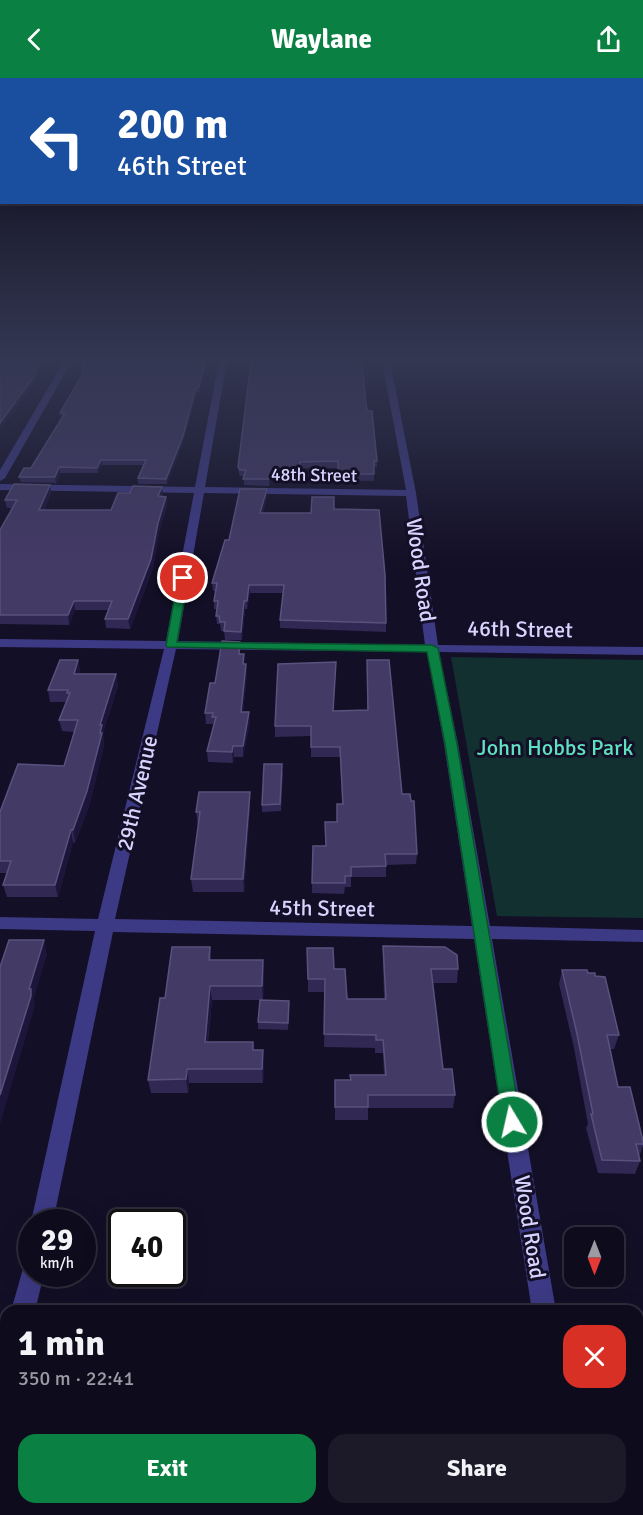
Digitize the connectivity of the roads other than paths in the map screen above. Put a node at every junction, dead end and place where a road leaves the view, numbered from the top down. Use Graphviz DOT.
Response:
graph roads {
  1 [pos="29,428"];
  2 [pos="210,428"];
  3 [pos="399,428"];
  4 [pos="0,478"];
  5 [pos="0,487"];
  6 [pos="199,489"];
  7 [pos="411,493"];
  8 [pos="0,643"];
  9 [pos="171,645"];
  10 [pos="432,648"];
  11 [pos="643,651"];
  12 [pos="0,923"];
  13 [pos="105,927"];
  14 [pos="481,934"];
  15 [pos="643,936"];
  16 [pos="45,1209"];
  17 [pos="29,1287"];
  18 [pos="25,1305"];
  19 [pos="543,1305"];
  1 -- 4 [label="street"];
  2 -- 6 [label="street, 29th Avenue"];
  3 -- 7 [label="street, Wood Road"];
  5 -- 6 [label="street, 48th Street"];
  6 -- 7 [label="street, 48th Street"];
  6 -- 9 [label="street, 29th Avenue"];
  7 -- 10 [label="street, Wood Road"];
  8 -- 9 [label="street, 46th Street"];
  9 -- 10 [label="street, 46th Street"];
  9 -- 13 [label="street, 29th Avenue"];
  10 -- 11 [label="street, 46th Street"];
  10 -- 14 [label="street, Wood Road"];
  12 -- 13 [label="street, 45th Street"];
  13 -- 14 [label="street, 45th Street"];
  13 -- 16 [label="street, 29th Avenue"];
  14 -- 15 [label="street, 45th Street"];
  14 -- 19 [label="street, Wood Road"];
  17 -- 18 [label="street"];
}
